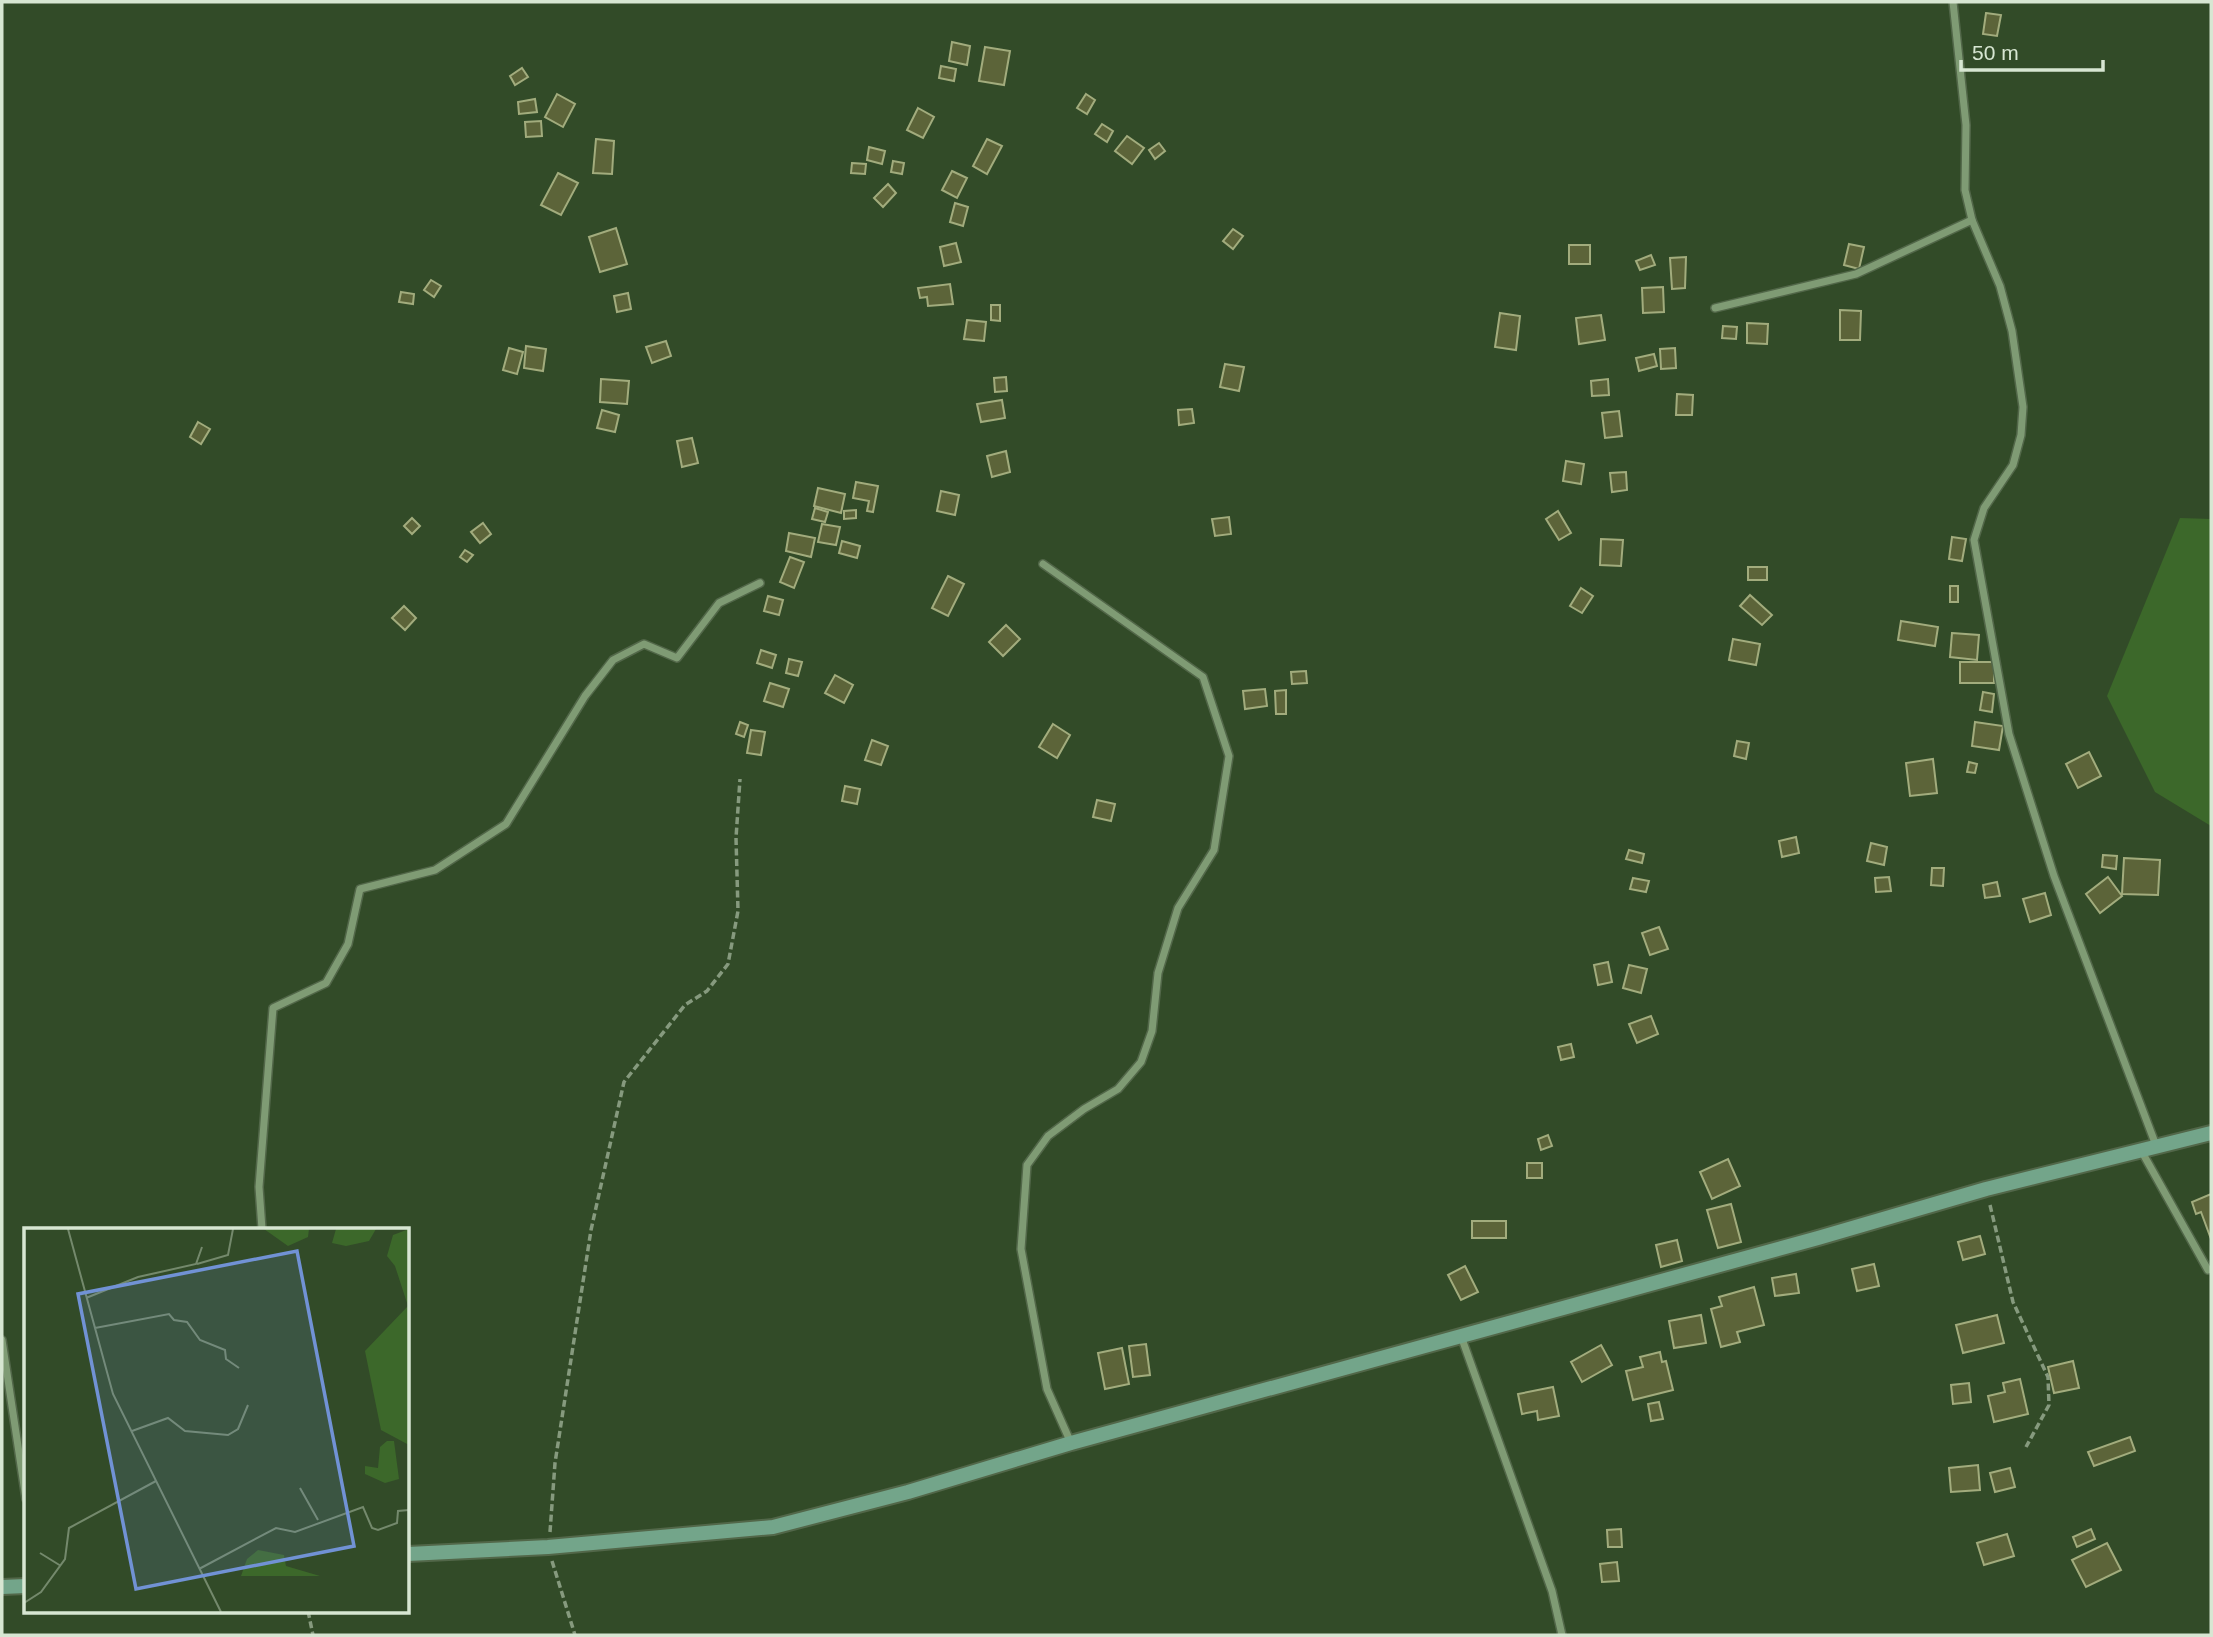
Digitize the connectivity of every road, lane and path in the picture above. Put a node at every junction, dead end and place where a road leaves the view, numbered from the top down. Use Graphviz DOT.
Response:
graph roads {
  1 [pos="1953,2"];
  2 [pos="1972,220"];
  3 [pos="1715,309"];
  4 [pos="1044,564"];
  5 [pos="760,583"];
  6 [pos="740,779"];
  7 [pos="2211,1133"];
  8 [pos="2157,1148"];
  9 [pos="2142,1152"];
  10 [pos="1986,1189"];
  11 [pos="262,1228"];
  12 [pos="2208,1270"];
  13 [pos="1461,1336"];
  14 [pos="2,1340"];
  15 [pos="1071,1443"];
  16 [pos="2026,1447"];
  17 [pos="24,1486"];
  18 [pos="548,1547"];
  19 [pos="410,1554"];
  20 [pos="24,1586"];
  21 [pos="2,1587"];
  22 [pos="308,1612"];
  23 [pos="313,1635"];
  24 [pos="575,1635"];
  25 [pos="1562,1635"];
  1 -- 2 [label="street"];
  2 -- 3 [label="street"];
  2 -- 8 [label="street"];
  4 -- 15 [label="street"];
  5 -- 11 [label="street"];
  6 -- 18 [label="path"];
  7 -- 8 [label="main road"];
  8 -- 9 [label="main road"];
  9 -- 10 [label="main road"];
  9 -- 12 [label="street"];
  10 -- 13 [label="main road"];
  10 -- 16 [label="path"];
  13 -- 15 [label="main road"];
  13 -- 25 [label="street"];
  14 -- 17 [label="street"];
  15 -- 18 [label="main road"];
  18 -- 19 [label="main road"];
  18 -- 24 [label="path"];
  20 -- 21 [label="main road"];
  22 -- 23 [label="path"];
}
